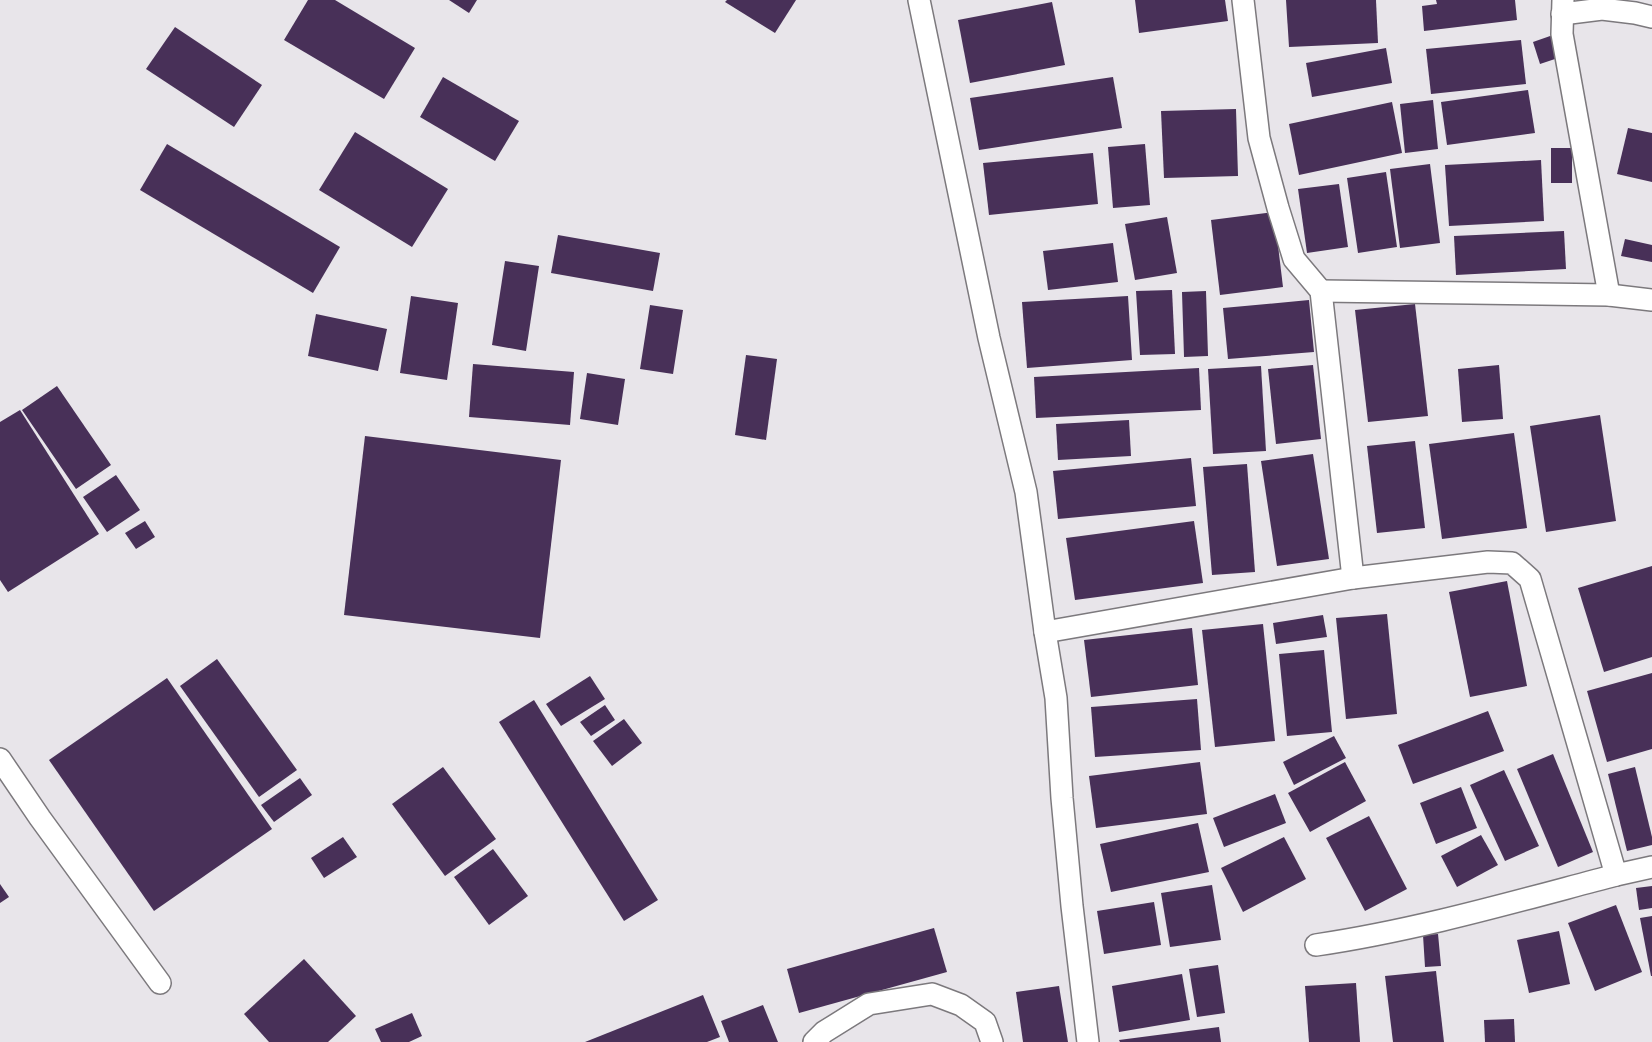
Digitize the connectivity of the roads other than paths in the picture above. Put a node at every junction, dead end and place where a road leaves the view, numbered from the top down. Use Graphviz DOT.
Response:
graph roads {
  1 [pos="919,0"];
  2 [pos="1242,0"];
  3 [pos="1563,7"];
  4 [pos="1652,17"];
  5 [pos="1321,291"];
  6 [pos="1609,295"];
  7 [pos="1652,300"];
  8 [pos="1353,578"];
  9 [pos="1045,632"];
  10 [pos="0,759"];
  11 [pos="1652,867"];
  12 [pos="1616,875"];
  13 [pos="1316,945"];
  14 [pos="160,983"];
  15 [pos="814,1042"];
  16 [pos="992,1042"];
  17 [pos="1088,1042"];
  1 -- 9 [label="street"];
  2 -- 5 [label="street"];
  3 -- 4 [label="street"];
  3 -- 6 [label="street"];
  5 -- 6 [label="street"];
  5 -- 8 [label="street"];
  6 -- 7 [label="street"];
  8 -- 9 [label="street"];
  8 -- 12 [label="street"];
  9 -- 17 [label="street"];
  10 -- 14 [label="street"];
  11 -- 12 [label="street"];
  12 -- 13 [label="street"];
  15 -- 16 [label="street"];
}
